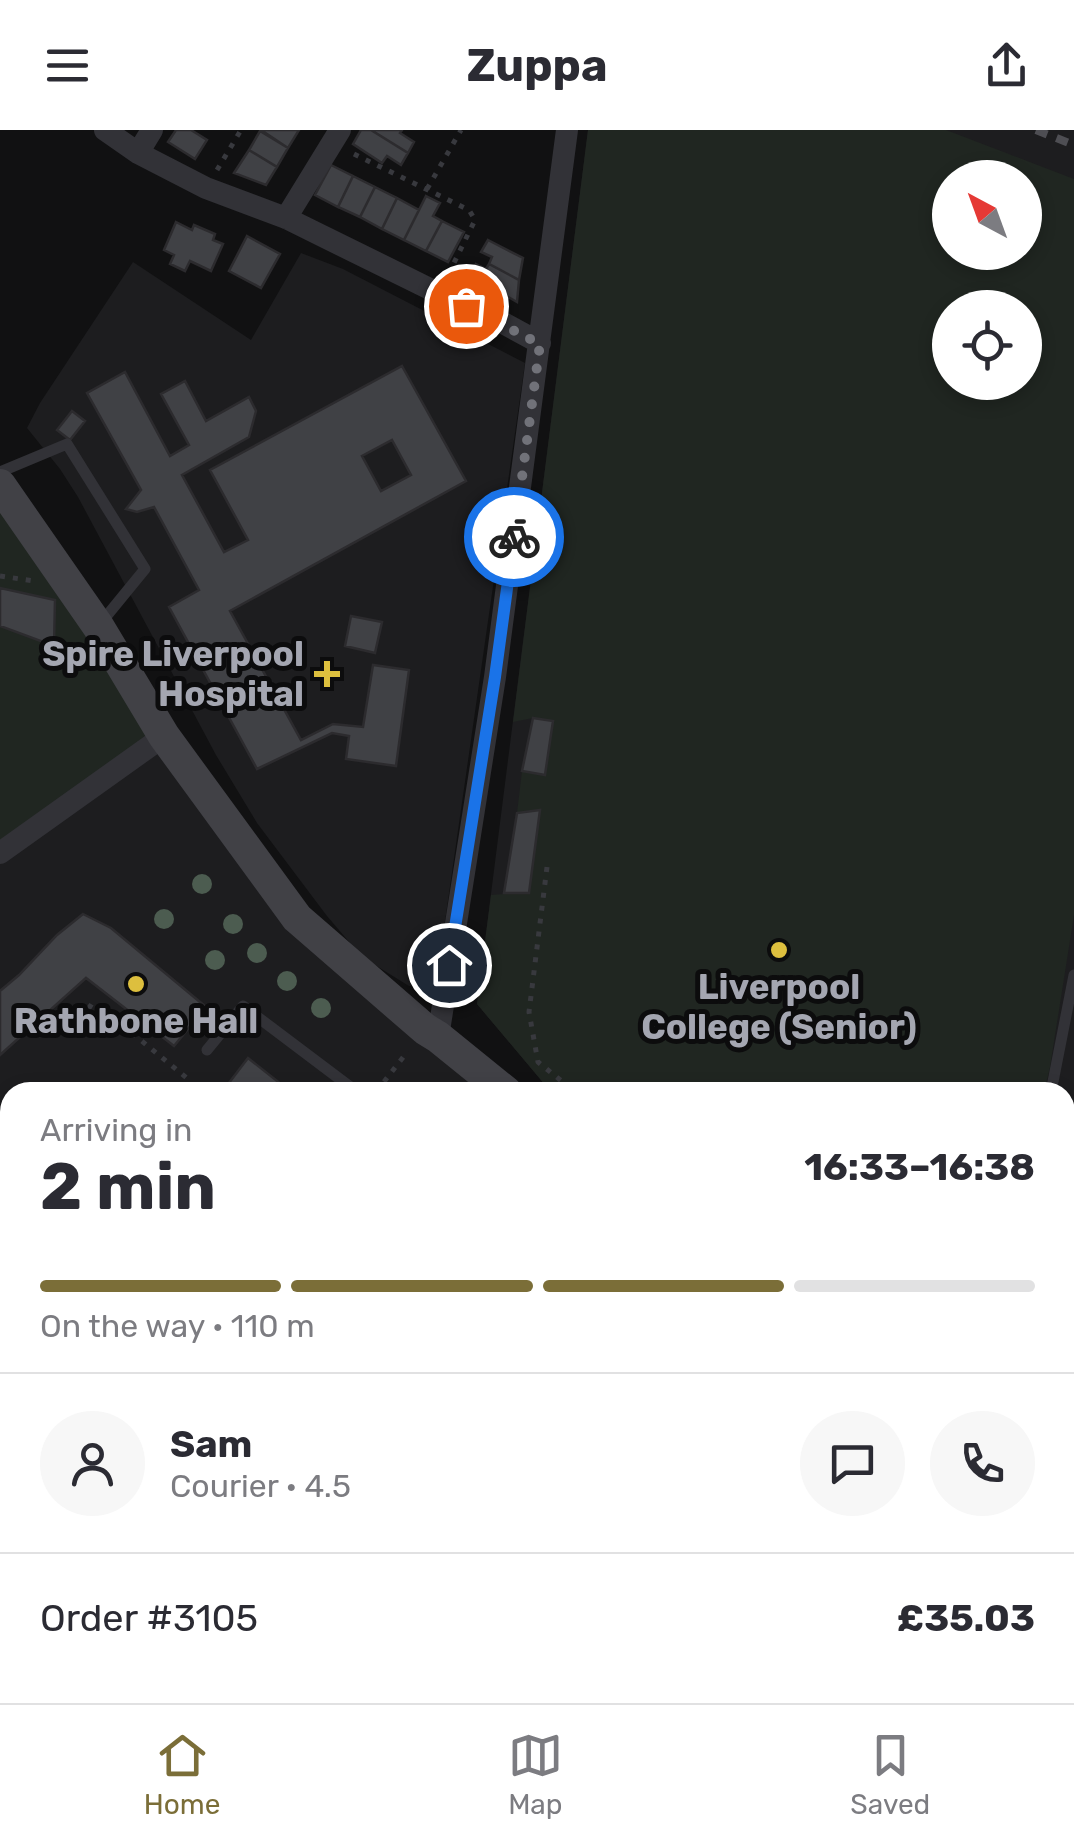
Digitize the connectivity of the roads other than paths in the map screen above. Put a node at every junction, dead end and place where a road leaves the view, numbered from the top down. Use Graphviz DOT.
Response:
graph roads {
  1 [pos="105,130"];
  2 [pos="152,130"];
  3 [pos="567,130"];
  4 [pos="336,137"];
  5 [pos="138,154"];
  6 [pos="286,218"];
  7 [pos="540,344"];
  8 [pos="0,472"];
  9 [pos="0,485"];
  10 [pos="98,626"];
  11 [pos="164,736"];
  12 [pos="0,853"];
  13 [pos="1074,975"];
  14 [pos="431,1033"];
  15 [pos="207,1050"];
  16 [pos="345,1082"];
  17 [pos="493,1082"];
  18 [pos="1052,1082"];
  1 -- 5 [label="street"];
  2 -- 5 [label="street"];
  3 -- 7 [label="street"];
  4 -- 6 [label="street"];
  5 -- 6 [label="street"];
  6 -- 7 [label="street"];
  7 -- 14 [label="street"];
  8 -- 10 [label="lane"];
  9 -- 10 [label="street"];
  10 -- 11 [label="street"];
  11 -- 12 [label="street"];
  11 -- 14 [label="street"];
  13 -- 18 [label="lane"];
  14 -- 17 [label="street"];
  15 -- 16 [label="lane"];
}
